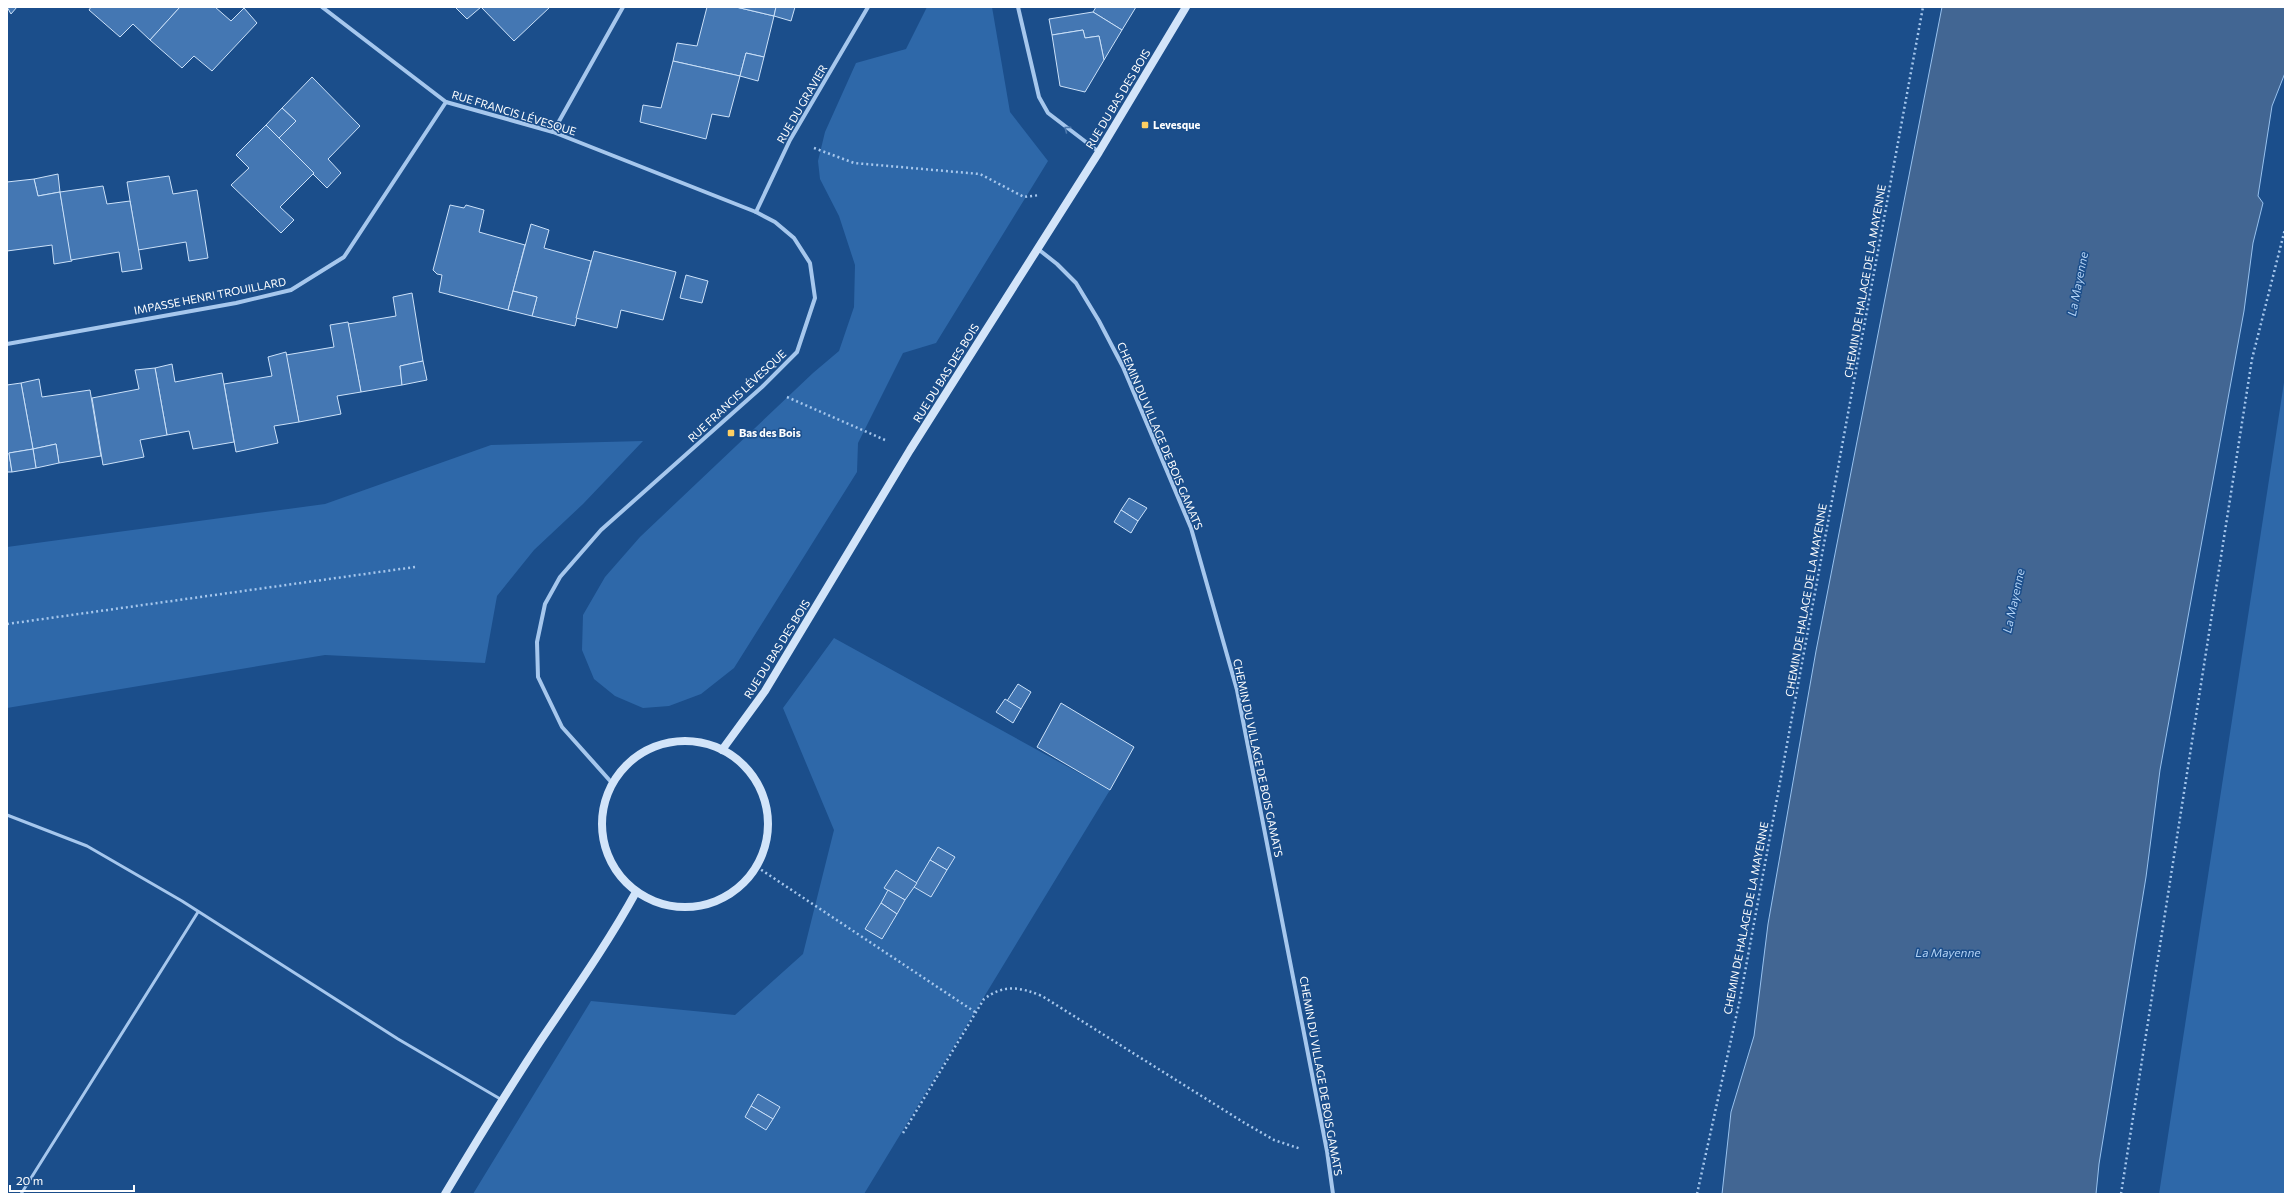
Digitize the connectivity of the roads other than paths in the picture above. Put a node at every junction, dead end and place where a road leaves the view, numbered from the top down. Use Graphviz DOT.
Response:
graph roads {
  1 [pos="322,7"];
  2 [pos="624,7"];
  3 [pos="868,7"];
  4 [pos="1018,7"];
  5 [pos="1186,7"];
  6 [pos="446,102"];
  7 [pos="553,132"];
  8 [pos="1099,152"];
  9 [pos="756,212"];
  10 [pos="1037,249"];
  11 [pos="7,344"];
  12 [pos="722,750"];
  13 [pos="612,783"];
  14 [pos="7,815"];
  15 [pos="636,892"];
  16 [pos="198,912"];
  17 [pos="502,1100"];
  18 [pos="21,1194"];
  19 [pos="445,1194"];
  20 [pos="1333,1194"];
  1 -- 6 [label="street, RUE FRANCIS LÉVESQUE"];
  2 -- 7 [label="street"];
  3 -- 9 [label="street, RUE DU GRAVIER"];
  8 -- 4 [label="street, one-way"];
  5 -- 8 [label="main road, RUE DU BAS DES BOIS"];
  6 -- 7 [label="street, RUE FRANCIS LÉVESQUE"];
  6 -- 11 [label="street, IMPASSE HENRI TROUILLARD"];
  7 -- 9 [label="street, RUE FRANCIS LÉVESQUE"];
  8 -- 10 [label="main road, RUE DU BAS DES BOIS"];
  9 -- 13 [label="street, RUE FRANCIS LÉVESQUE"];
  10 -- 12 [label="main road, RUE DU BAS DES BOIS"];
  10 -- 20 [label="street, CHEMIN DU VILLAGE DE BOIS GAMATS"];
  12 -- 13 [label="main road"];
  12 -- 15 [label="main road"];
  13 -- 15 [label="main road"];
  14 -- 16 [label="lane"];
  15 -- 17 [label="main road"];
  16 -- 17 [label="lane"];
  16 -- 18 [label="lane"];
  17 -- 19 [label="main road"];
}
